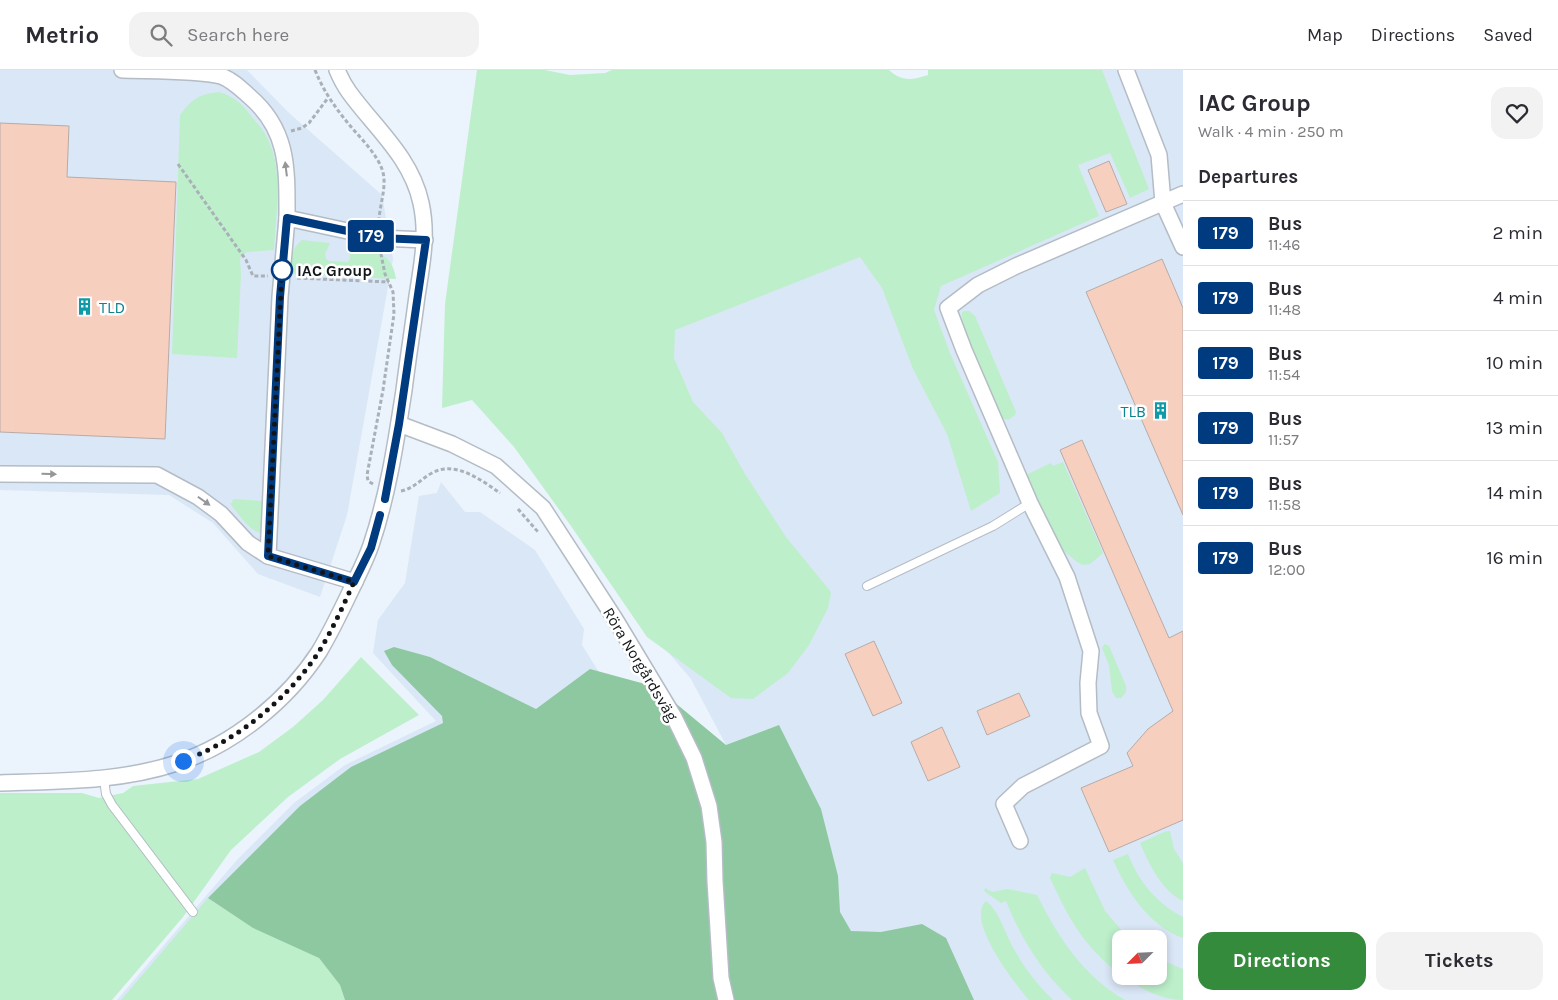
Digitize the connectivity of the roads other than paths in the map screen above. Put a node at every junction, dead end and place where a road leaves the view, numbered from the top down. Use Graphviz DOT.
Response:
graph roads {
  1 [pos="122,70"];
  2 [pos="337,70"];
  3 [pos="1126,70"];
  4 [pos="1183,194"];
  5 [pos="1164,203"];
  6 [pos="287,218"];
  7 [pos="426,240"];
  8 [pos="1183,247"];
  9 [pos="399,424"];
  10 [pos="0,474"];
  11 [pos="1030,503"];
  12 [pos="268,556"];
  13 [pos="354,582"];
  14 [pos="867,586"];
  15 [pos="104,779"];
  16 [pos="0,783"];
  17 [pos="1020,841"];
  18 [pos="193,912"];
  19 [pos="726,1000"];
  6 -- 1 [label="street, one-way"];
  2 -- 7 [label="street"];
  3 -- 5 [label="street"];
  4 -- 5 [label="street"];
  5 -- 8 [label="street"];
  5 -- 11 [label="street"];
  6 -- 7 [label="street"];
  6 -- 12 [label="street"];
  7 -- 9 [label="street"];
  9 -- 13 [label="street"];
  9 -- 19 [label="street, Röra Norgårdsväg"];
  10 -- 12 [label="street, one-way"];
  11 -- 14 [label="lane"];
  11 -- 17 [label="street"];
  12 -- 13 [label="street"];
  13 -- 15 [label="street"];
  15 -- 16 [label="street"];
  15 -- 18 [label="lane"];
}
